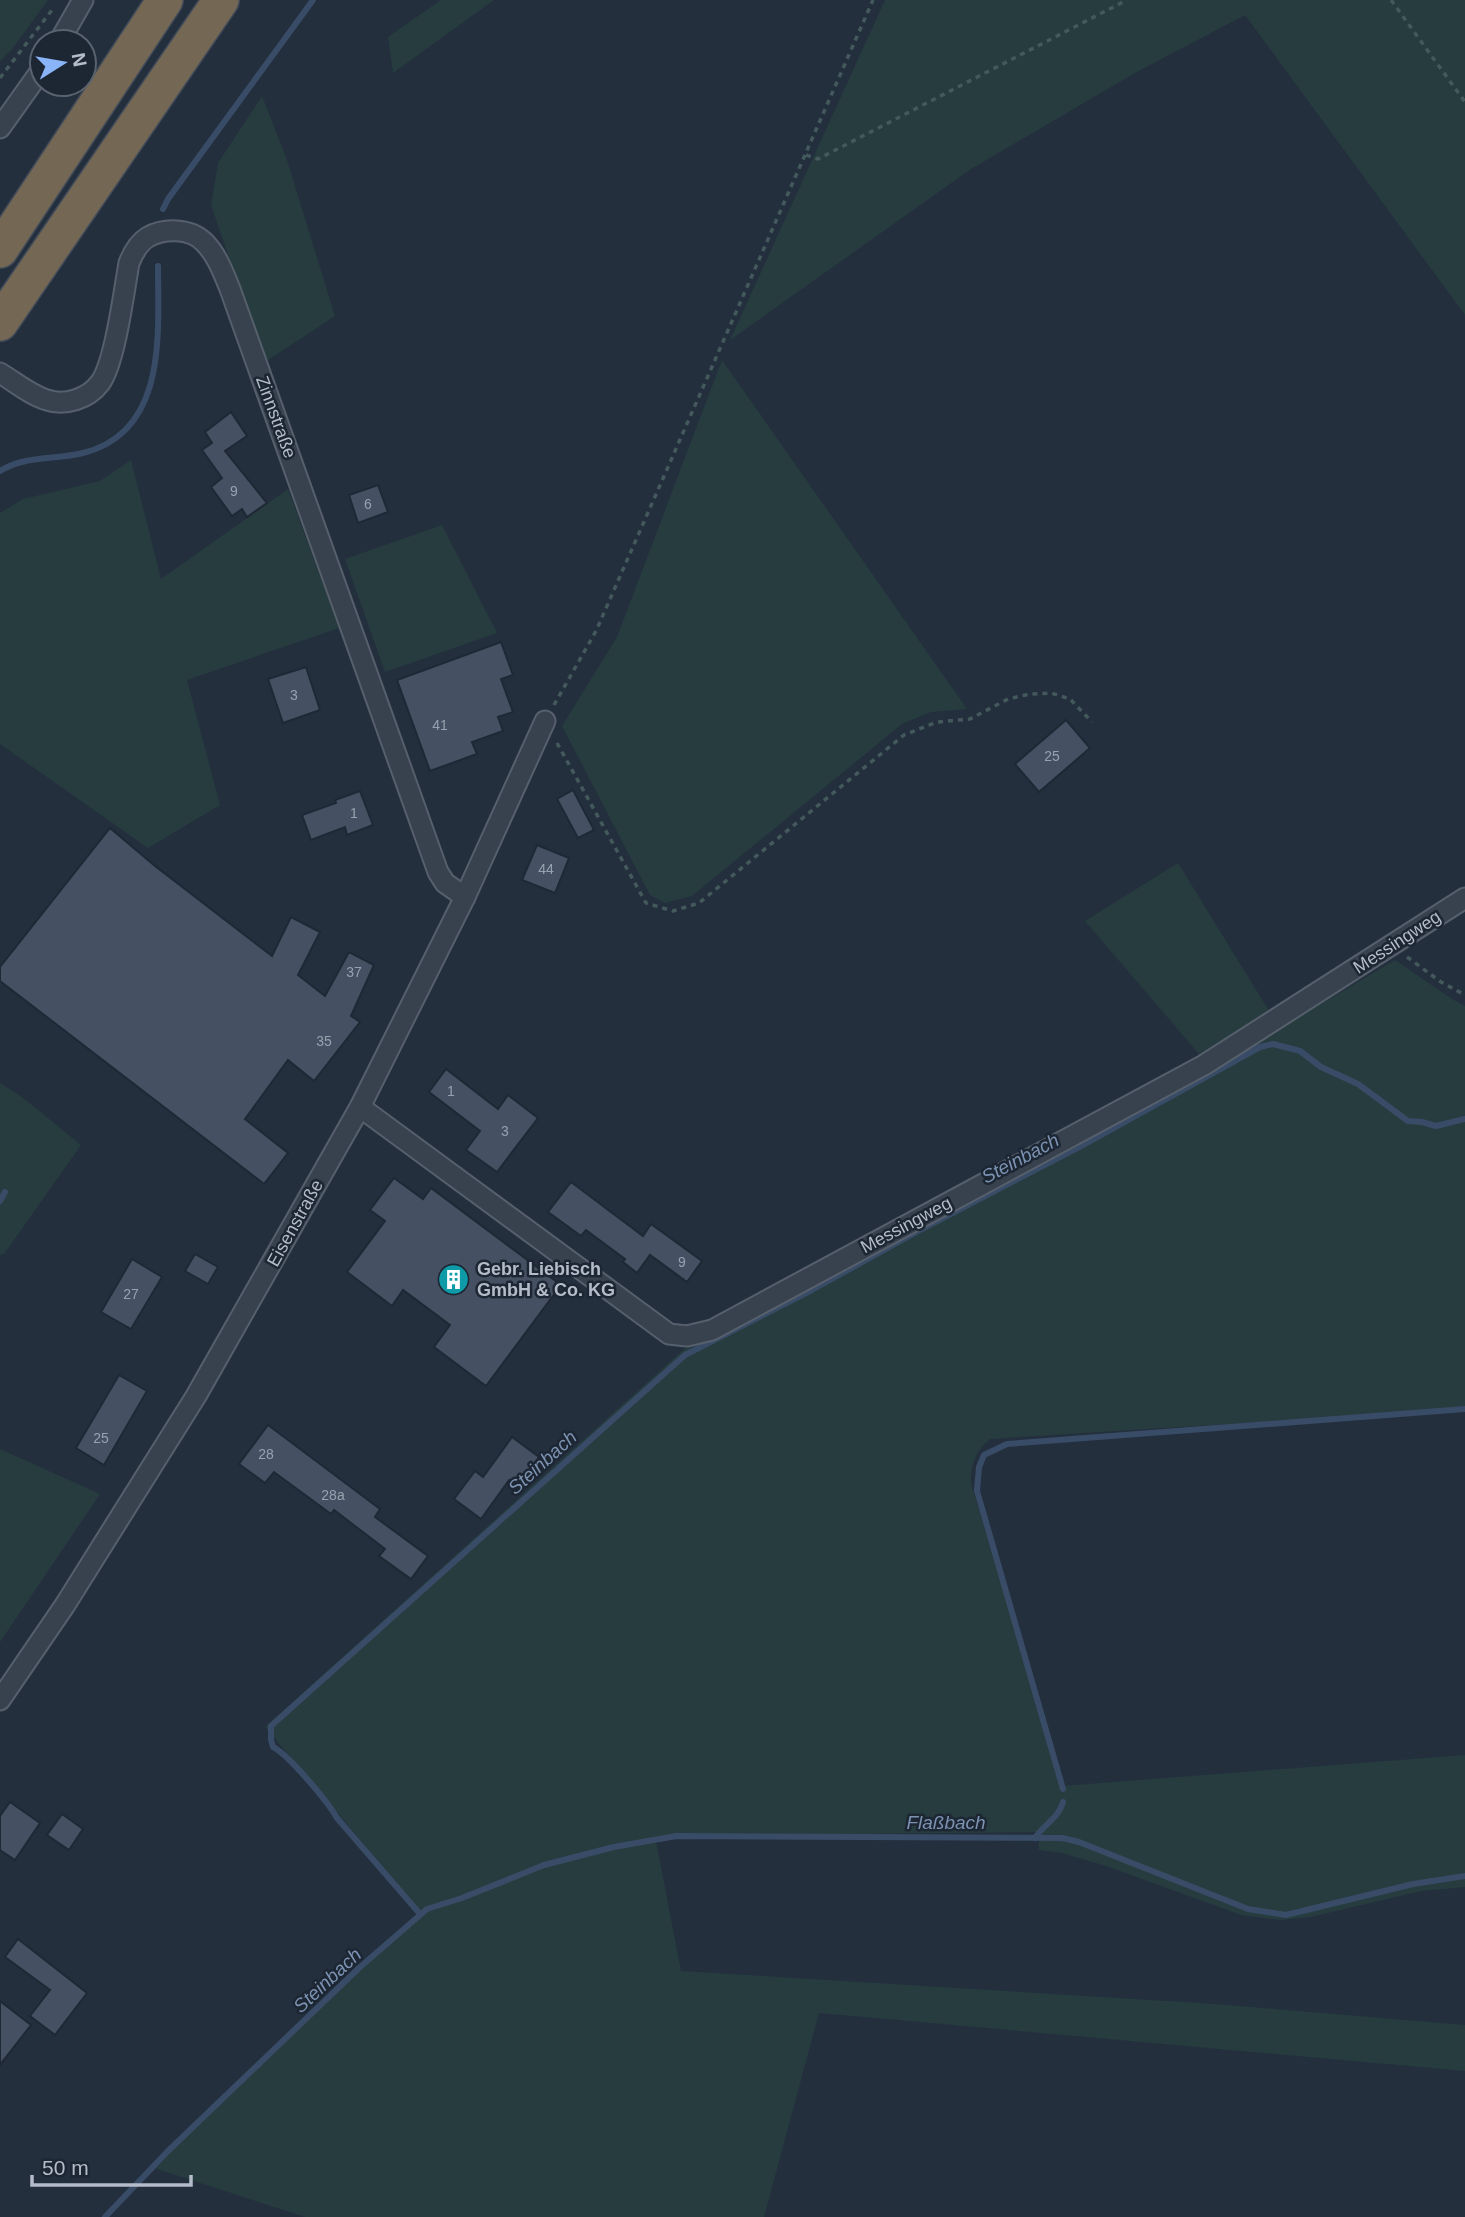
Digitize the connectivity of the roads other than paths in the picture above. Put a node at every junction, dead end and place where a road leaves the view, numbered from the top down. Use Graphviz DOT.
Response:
graph roads {
  1 [pos="83,0"];
  2 [pos="165,0"];
  3 [pos="221,0"];
  4 [pos="67,28"];
  5 [pos="28,89"];
  6 [pos="0,128"];
  7 [pos="0,250"];
  8 [pos="0,323"];
  9 [pos="0,373"];
  10 [pos="545,721"];
  11 [pos="465,897"];
  12 [pos="1465,898"];
  13 [pos="360,1107"];
  14 [pos="0,1700"];
  1 -- 4 [label="street"];
  2 -- 7 [label="highway"];
  3 -- 8 [label="highway"];
  5 -- 6 [label="street"];
  9 -- 11 [label="street, Zinnstraße"];
  10 -- 11 [label="street, Eisenstraße"];
  11 -- 13 [label="street, Eisenstraße"];
  12 -- 13 [label="street, Messingweg"];
  13 -- 14 [label="street, Eisenstraße"];
}
